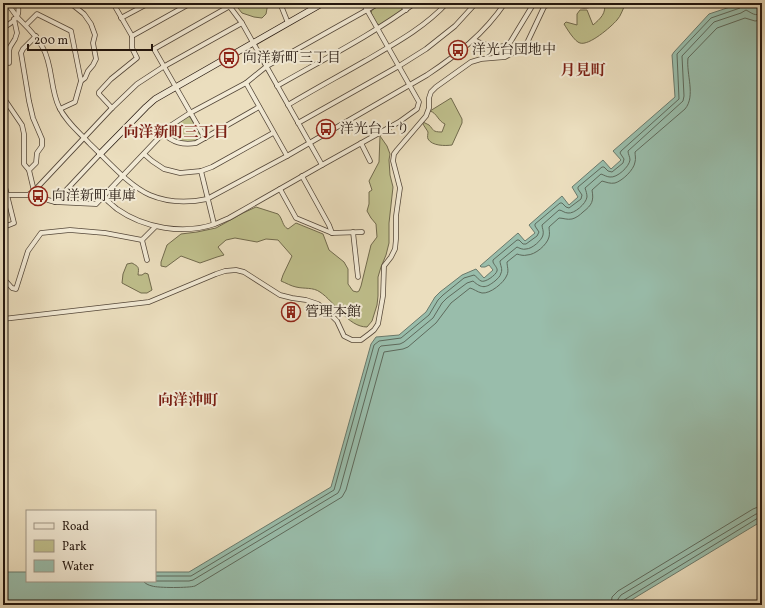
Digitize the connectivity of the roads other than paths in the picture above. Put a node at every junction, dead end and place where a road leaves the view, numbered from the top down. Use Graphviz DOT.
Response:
graph roads {
  1 [pos="7,3"];
  2 [pos="18,3"];
  3 [pos="65,3"];
  4 [pos="113,3"];
  5 [pos="149,3"];
  6 [pos="191,3"];
  7 [pos="280,3"];
  8 [pos="323,3"];
  9 [pos="363,3"];
  10 [pos="379,3"];
  11 [pos="401,3"];
  12 [pos="415,3"];
  13 [pos="447,3"];
  14 [pos="476,3"];
  15 [pos="505,3"];
  16 [pos="534,3"];
  17 [pos="550,3"];
  18 [pos="570,3"];
  19 [pos="595,3"];
  20 [pos="228,5"];
  21 [pos="367,10"];
  22 [pos="406,10"];
  23 [pos="16,18"];
  24 [pos="122,18"];
  25 [pos="242,23"];
  26 [pos="288,23"];
  27 [pos="26,25"];
  28 [pos="3,28"];
  29 [pos="378,29"];
  30 [pos="36,36"];
  31 [pos="132,36"];
  32 [pos="474,40"];
  33 [pos="253,43"];
  34 [pos="388,47"];
  35 [pos="9,64"];
  36 [pos="267,66"];
  37 [pos="399,66"];
  38 [pos="163,67"];
  39 [pos="81,81"];
  40 [pos="246,83"];
  41 [pos="277,86"];
  42 [pos="410,86"];
  43 [pos="175,87"];
  44 [pos="3,97"];
  45 [pos="288,105"];
  46 [pos="259,107"];
  47 [pos="112,108"];
  48 [pos="60,109"];
  49 [pos="190,113"];
  50 [pos="298,124"];
  51 [pos="164,133"];
  52 [pos="273,133"];
  53 [pos="84,138"];
  54 [pos="205,138"];
  55 [pos="309,143"];
  56 [pos="361,143"];
  57 [pos="100,154"];
  58 [pos="144,154"];
  59 [pos="287,156"];
  60 [pos="370,161"];
  61 [pos="322,165"];
  62 [pos="29,170"];
  63 [pos="201,171"];
  64 [pos="123,176"];
  65 [pos="302,176"];
  66 [pos="3,179"];
  67 [pos="280,189"];
  68 [pos="34,191"];
  69 [pos="5,195"];
  70 [pos="103,197"];
  71 [pos="207,198"];
  72 [pos="55,202"];
  73 [pos="214,224"];
  74 [pos="3,227"];
  75 [pos="155,227"];
  76 [pos="353,232"];
  77 [pos="362,232"];
  78 [pos="332,233"];
  79 [pos="142,240"];
  80 [pos="147,260"];
  81 [pos="358,277"];
  82 [pos="3,278"];
  83 [pos="3,319"];
  1 -- 23 [label="street"];
  2 -- 23 [label="street"];
  3 -- 39 [label="street"];
  4 -- 24 [label="street"];
  5 -- 24 [label="street"];
  6 -- 31 [label="street"];
  7 -- 26 [label="street"];
  8 -- 26 [label="street"];
  9 -- 21 [label="street"];
  10 -- 21 [label="street"];
  11 -- 22 [label="street"];
  12 -- 22 [label="street"];
  13 -- 34 [label="street"];
  14 -- 37 [label="street"];
  15 -- 32 [label="street"];
  16 -- 32 [label="street"];
  17 -- 83 [label="street"];
  18 -- 19 [label="street"];
  20 -- 25 [label="street"];
  20 -- 38 [label="street"];
  21 -- 29 [label="street"];
  21 -- 36 [label="street"];
  22 -- 29 [label="street"];
  23 -- 27 [label="street"];
  23 -- 28 [label="street"];
  23 -- 35 [label="street"];
  24 -- 31 [label="street"];
  25 -- 33 [label="street"];
  25 -- 38 [label="street"];
  26 -- 33 [label="street"];
  27 -- 30 [label="street"];
  27 -- 39 [label="street"];
  29 -- 34 [label="street"];
  29 -- 41 [label="street"];
  30 -- 48 [label="street"];
  30 -- 62 [label="street"];
  31 -- 47 [label="street"];
  32 -- 42 [label="street"];
  33 -- 36 [label="street"];
  33 -- 43 [label="street"];
  34 -- 37 [label="street"];
  34 -- 45 [label="street"];
  36 -- 40 [label="street"];
  36 -- 41 [label="street"];
  37 -- 42 [label="street"];
  37 -- 50 [label="street"];
  38 -- 43 [label="street"];
  38 -- 47 [label="street"];
  39 -- 48 [label="street"];
  40 -- 46 [label="street"];
  40 -- 49 [label="street"];
  41 -- 45 [label="street"];
  42 -- 55 [label="street"];
  42 -- 56 [label="street"];
  43 -- 49 [label="street"];
  43 -- 57 [label="street"];
  44 -- 62 [label="street"];
  45 -- 50 [label="street"];
  46 -- 52 [label="street"];
  46 -- 54 [label="street"];
  47 -- 53 [label="street"];
  48 -- 53 [label="street"];
  49 -- 51 [label="street"];
  49 -- 54 [label="street"];
  50 -- 55 [label="street"];
  51 -- 54 [label="street"];
  51 -- 58 [label="street"];
  52 -- 59 [label="street"];
  52 -- 63 [label="street"];
  53 -- 57 [label="street"];
  53 -- 68 [label="street"];
  55 -- 59 [label="street"];
  55 -- 61 [label="street"];
  56 -- 60 [label="street"];
  56 -- 61 [label="street"];
  57 -- 64 [label="street"];
  57 -- 72 [label="street"];
  58 -- 63 [label="street"];
  58 -- 64 [label="street"];
  59 -- 71 [label="street"];
  61 -- 65 [label="street"];
  62 -- 68 [label="street"];
  63 -- 71 [label="street"];
  64 -- 70 [label="street"];
  64 -- 71 [label="street"];
  65 -- 67 [label="street"];
  65 -- 78 [label="street"];
  66 -- 69 [label="street"];
  67 -- 73 [label="street"];
  67 -- 78 [label="street"];
  68 -- 69 [label="street"];
  68 -- 72 [label="street"];
  69 -- 74 [label="street"];
  70 -- 72 [label="street"];
  70 -- 75 [label="street"];
  71 -- 73 [label="street"];
  73 -- 75 [label="street"];
  75 -- 79 [label="street"];
  76 -- 77 [label="street"];
  76 -- 78 [label="street"];
  76 -- 81 [label="street"];
  79 -- 80 [label="street"];
  79 -- 82 [label="street"];
}
